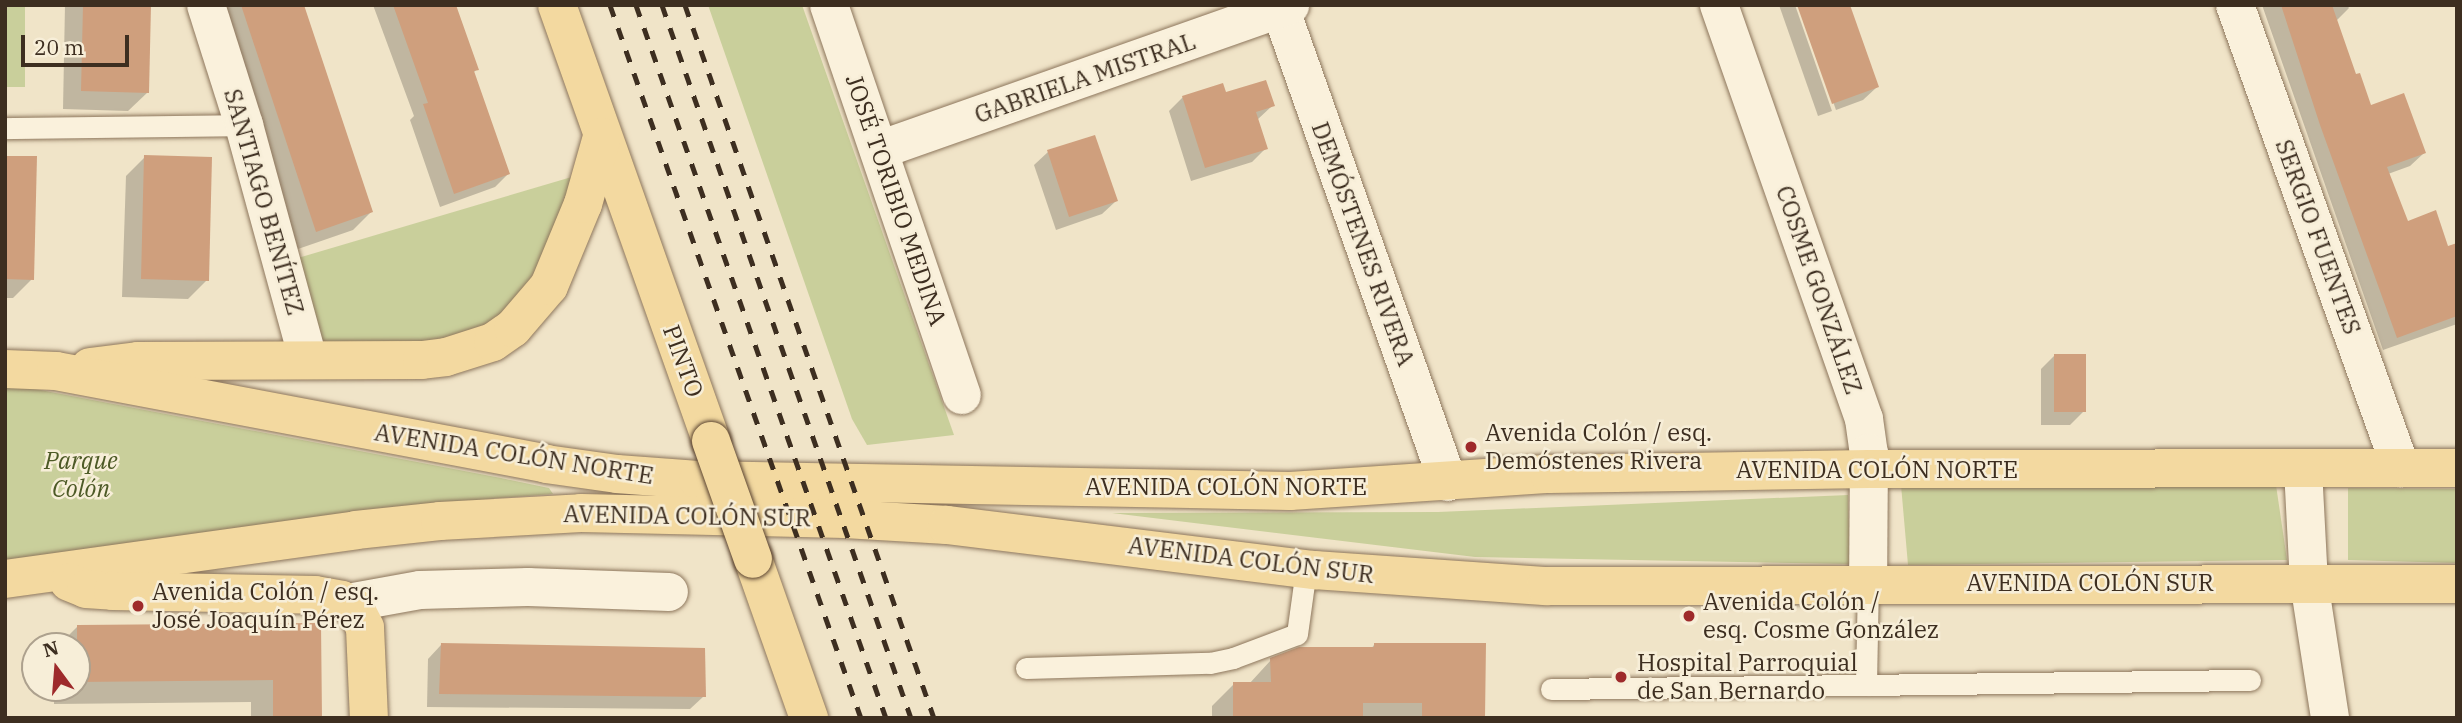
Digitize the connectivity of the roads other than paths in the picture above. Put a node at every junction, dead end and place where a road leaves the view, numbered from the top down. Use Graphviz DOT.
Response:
graph roads {
  1 [pos="206,5"];
  2 [pos="556,5"];
  3 [pos="829,5"];
  4 [pos="1719,5"];
  5 [pos="2235,5"];
  6 [pos="1283,6"];
  7 [pos="244,125"];
  8 [pos="5,128"];
  9 [pos="602,136"];
  10 [pos="879,150"];
  11 [pos="308,359"];
  12 [pos="5,369"];
  13 [pos="56,371"];
  14 [pos="962,395"];
  15 [pos="2303,468"];
  16 [pos="2401,468"];
  17 [pos="2457,468"];
  18 [pos="1868,469"];
  19 [pos="1448,482"];
  20 [pos="1306,569"];
  21 [pos="51,575"];
  22 [pos="5,579"];
  23 [pos="2309,582"];
  24 [pos="1868,583"];
  25 [pos="2457,584"];
  26 [pos="669,592"];
  27 [pos="348,603"];
  28 [pos="1026,668"];
  29 [pos="2250,680"];
  30 [pos="1866,685"];
  31 [pos="1551,689"];
  32 [pos="369,718"];
  33 [pos="808,718"];
  34 [pos="2330,718"];
  1 -- 7 [label="street, SANTIAGO BENÍTEZ"];
  2 -- 9 [label="main road, PINTO"];
  3 -- 10 [label="street, JOSÉ TORIBIO MEDINA"];
  4 -- 18 [label="street, COSME GONZÁLEZ"];
  5 -- 16 [label="street, SERGIO FUENTES"];
  6 -- 10 [label="street, GABRIELA MISTRAL"];
  6 -- 19 [label="street, DEMÓSTENES RIVERA"];
  7 -- 8 [label="lane"];
  7 -- 11 [label="street, SANTIAGO BENÍTEZ"];
  9 -- 11 [label="main road"];
  9 -- 33 [label="main road, PINTO, bridge"];
  10 -- 14 [label="street, JOSÉ TORIBIO MEDINA"];
  11 -- 13 [label="main road"];
  12 -- 13 [label="main road, AVENIDA COLÓN NORTE"];
  13 -- 19 [label="main road, AVENIDA COLÓN NORTE"];
  15 -- 16 [label="main road, AVENIDA COLÓN NORTE"];
  15 -- 18 [label="main road, AVENIDA COLÓN NORTE"];
  15 -- 23 [label="street"];
  16 -- 17 [label="main road, AVENIDA COLÓN NORTE"];
  18 -- 19 [label="main road, AVENIDA COLÓN NORTE"];
  18 -- 24 [label="street, COSME GONZÁLEZ"];
  20 -- 21 [label="main road, AVENIDA COLÓN SUR"];
  20 -- 24 [label="main road, AVENIDA COLÓN SUR"];
  20 -- 28 [label="lane"];
  21 -- 22 [label="main road, AVENIDA COLÓN SUR"];
  21 -- 27 [label="main road, AVENIDA COLÓN SUR"];
  23 -- 24 [label="main road, AVENIDA COLÓN SUR"];
  23 -- 25 [label="main road, AVENIDA COLÓN SUR"];
  23 -- 34 [label="street"];
  24 -- 30 [label="lane"];
  26 -- 27 [label="street, AVENIDA COLÓN SUR"];
  27 -- 32 [label="main road"];
  29 -- 30 [label="lane"];
  30 -- 31 [label="lane"];
}
